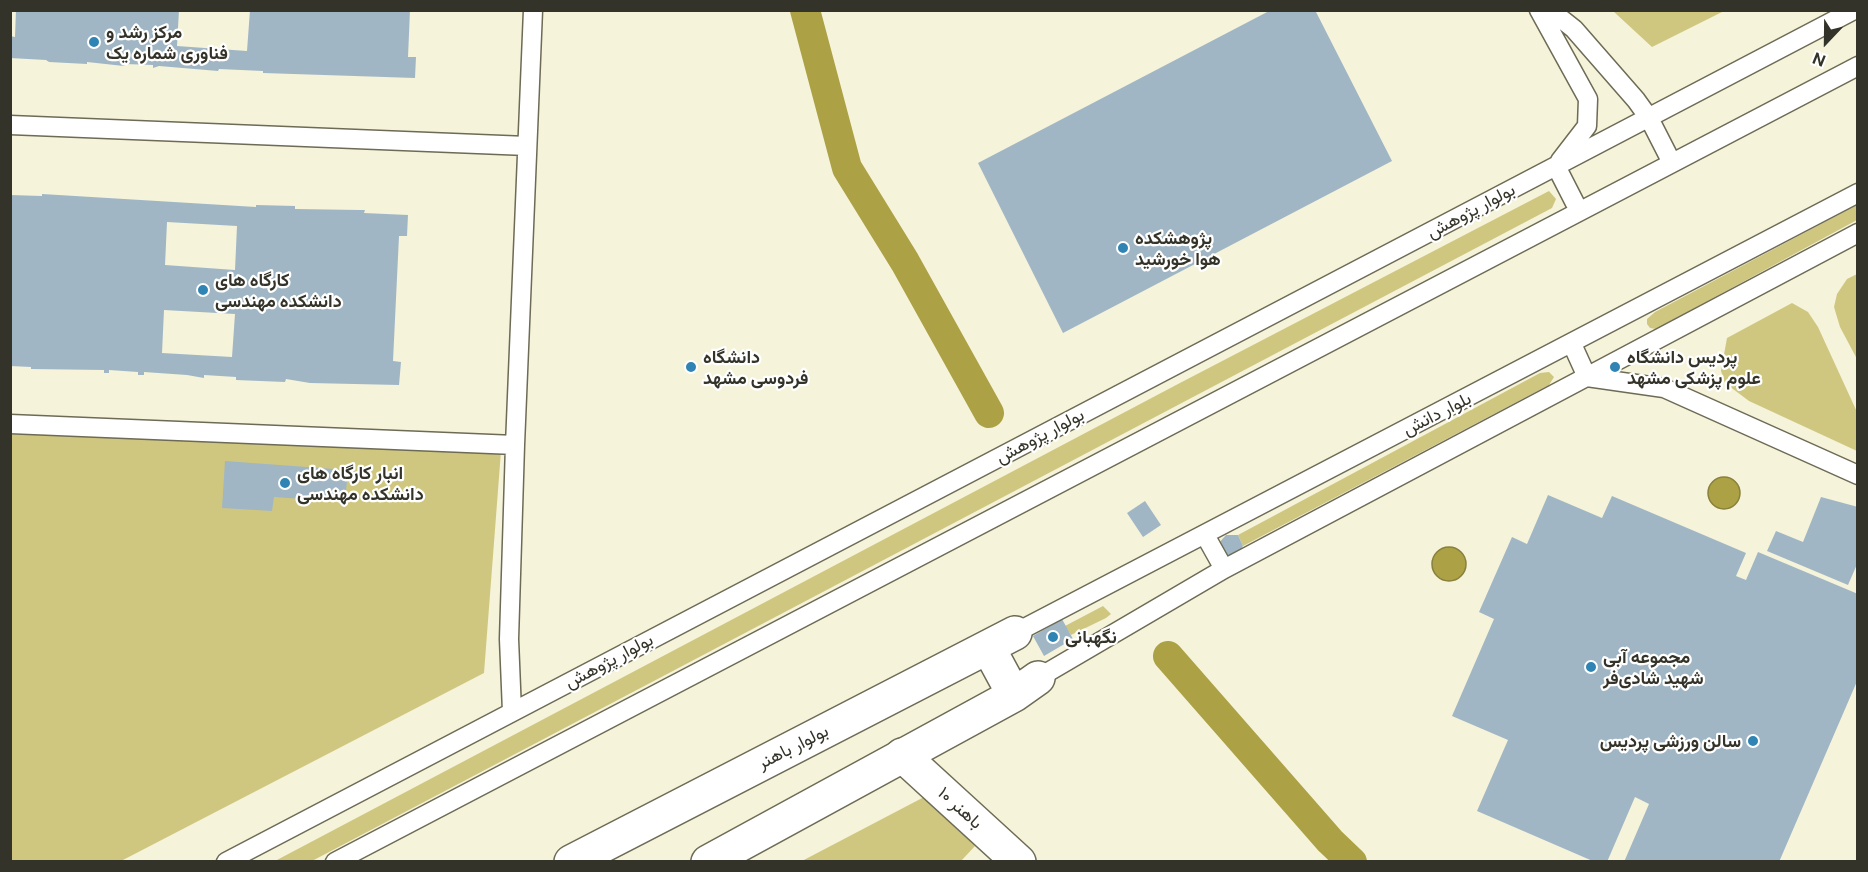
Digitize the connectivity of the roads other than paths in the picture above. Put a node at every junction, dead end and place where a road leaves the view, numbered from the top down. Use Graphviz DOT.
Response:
graph roads {
  1 [pos="533,10"];
  2 [pos="1539,10"];
  3 [pos="1550,10"];
  4 [pos="1854,10"];
  5 [pos="1857,66"];
  6 [pos="1649,118"];
  7 [pos="10,125"];
  8 [pos="527,146"];
  9 [pos="1672,163"];
  10 [pos="1556,166"];
  11 [pos="1857,193"];
  12 [pos="1579,211"];
  13 [pos="1857,233"];
  14 [pos="1572,344"];
  15 [pos="1587,377"];
  16 [pos="10,424"];
  17 [pos="515,445"];
  18 [pos="1857,475"];
  19 [pos="1205,535"];
  20 [pos="1224,569"];
  21 [pos="1001,640"];
  22 [pos="1026,686"];
  23 [pos="512,712"];
  24 [pos="902,755"];
  25 [pos="226,861"];
  26 [pos="335,861"];
  27 [pos="571,861"];
  28 [pos="708,861"];
  29 [pos="1019,861"];
  1 -- 8 [label="lane"];
  2 -- 10 [label="lane"];
  3 -- 6 [label="lane"];
  4 -- 6 [label="lane, بولوار پژوهش"];
  5 -- 9 [label="lane"];
  6 -- 9 [label="lane"];
  6 -- 10 [label="lane, بولوار پژوهش"];
  7 -- 8 [label="lane"];
  8 -- 17 [label="lane"];
  9 -- 12 [label="lane"];
  10 -- 12 [label="lane"];
  10 -- 23 [label="lane, بولوار پژوهش"];
  11 -- 14 [label="lane, بلوار دانش"];
  12 -- 26 [label="lane"];
  13 -- 15 [label="lane, بلوار دانش"];
  14 -- 15 [label="lane"];
  14 -- 19 [label="lane, بلوار دانش"];
  15 -- 18 [label="lane"];
  15 -- 20 [label="lane, بلوار دانش"];
  16 -- 17 [label="lane"];
  17 -- 23 [label="lane"];
  19 -- 20 [label="lane"];
  19 -- 21 [label="lane, بلوار دانش"];
  20 -- 22 [label="lane, بلوار دانش"];
  21 -- 22 [label="street"];
  21 -- 27 [label="street, بولوار باهنر"];
  22 -- 24 [label="street"];
  23 -- 25 [label="lane, بولوار پژوهش"];
  24 -- 28 [label="street"];
  24 -- 29 [label="street, باهنر ۱۰"];
}
